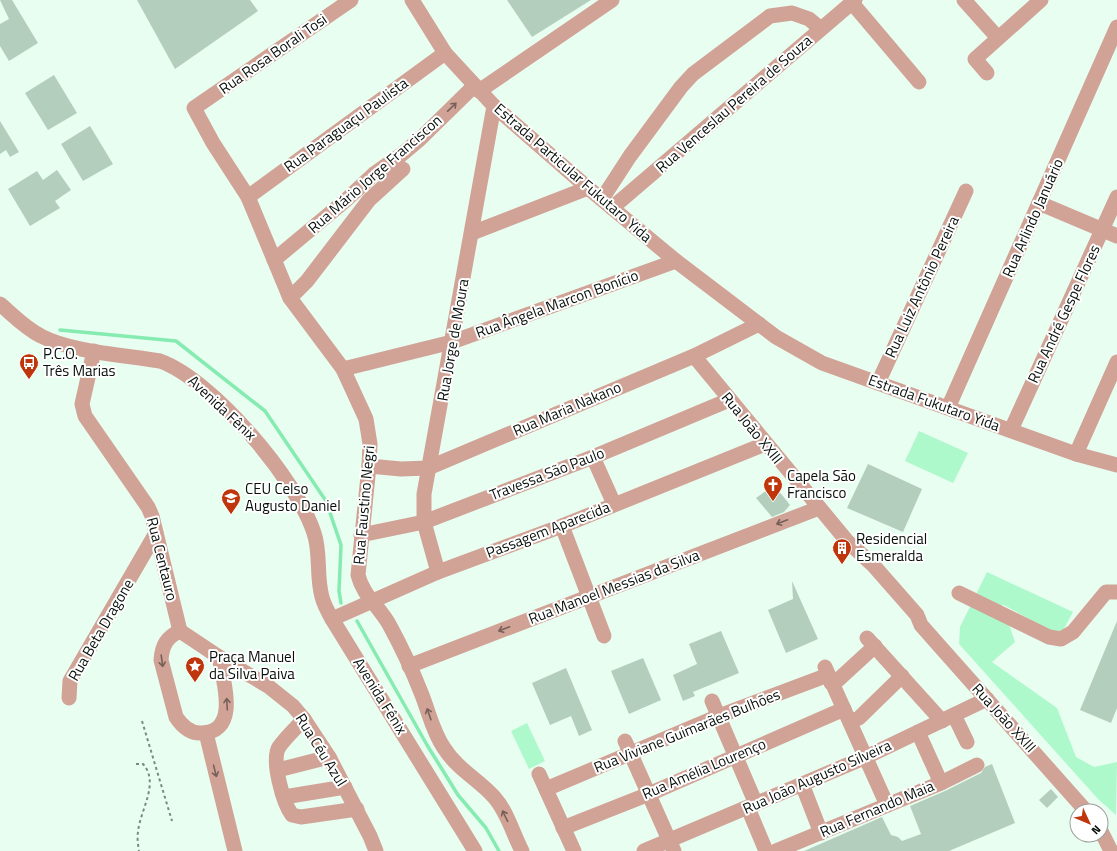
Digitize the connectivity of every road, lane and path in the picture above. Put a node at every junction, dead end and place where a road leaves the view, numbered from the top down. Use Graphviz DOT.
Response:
graph roads {
  1 [pos="351,0"];
  2 [pos="412,0"];
  3 [pos="612,0"];
  4 [pos="964,0"];
  5 [pos="1041,0"];
  6 [pos="853,2"];
  7 [pos="1117,27"];
  8 [pos="821,29"];
  9 [pos="998,38"];
  10 [pos="445,53"];
  11 [pos="986,73"];
  12 [pos="919,82"];
  13 [pos="476,89"];
  14 [pos="494,106"];
  15 [pos="194,108"];
  16 [pos="403,169"];
  17 [pos="588,188"];
  18 [pos="966,191"];
  19 [pos="248,197"];
  20 [pos="1117,197"];
  21 [pos="1039,203"];
  22 [pos="607,204"];
  23 [pos="1103,230"];
  24 [pos="472,233"];
  25 [pos="1117,236"];
  26 [pos="274,260"];
  27 [pos="676,261"];
  28 [pos="290,298"];
  29 [pos="0,304"];
  30 [pos="759,324"];
  31 [pos="452,342"];
  32 [pos="94,351"];
  33 [pos="694,356"];
  34 [pos="1117,362"];
  35 [pos="343,370"];
  36 [pos="878,383"];
  37 [pos="729,400"];
  38 [pos="948,408"];
  39 [pos="1011,430"];
  40 [pos="765,444"];
  41 [pos="1076,454"];
  42 [pos="593,457"];
  43 [pos="1117,465"];
  44 [pos="369,466"];
  45 [pos="428,468"];
  46 [pos="614,504"];
  47 [pos="819,508"];
  48 [pos="424,522"];
  49 [pos="562,526"];
  50 [pos="156,533"];
  51 [pos="361,535"];
  52 [pos="161,553"];
  53 [pos="139,564"];
  54 [pos="438,572"];
  55 [pos="1117,592"];
  56 [pos="959,593"];
  57 [pos="589,597"];
  58 [pos="373,602"];
  59 [pos="332,619"];
  60 [pos="180,631"];
  61 [pos="604,636"];
  62 [pos="219,657"];
  63 [pos="409,666"];
  64 [pos="828,675"];
  65 [pos="902,676"];
  66 [pos="69,698"];
  67 [pos="987,699"];
  68 [pos="712,701"];
  69 [pos="719,716"];
  70 [pos="847,716"];
  71 [pos="948,718"];
  72 [pos="304,719"];
  73 [pos="142,721"];
  74 [pos="918,732"];
  75 [pos="206,733"];
  76 [pos="966,742"];
  77 [pos="628,747"];
  78 [pos="735,756"];
  79 [pos="866,757"];
  80 [pos="328,758"];
  81 [pos="136,764"];
  82 [pos="977,765"];
  83 [pos="278,770"];
  84 [pos="539,774"];
  85 [pos="941,783"];
  86 [pos="802,784"];
  87 [pos="345,787"];
  88 [pos="546,790"];
  89 [pos="649,794"];
  90 [pos="284,798"];
  91 [pos="1079,803"];
  92 [pos="887,805"];
  93 [pos="752,806"];
  94 [pos="357,809"];
  95 [pos="172,821"];
  96 [pos="564,828"];
  97 [pos="821,833"];
  98 [pos="671,846"];
  99 [pos="139,851"];
  100 [pos="235,851"];
  101 [pos="376,851"];
  102 [pos="475,851"];
  103 [pos="522,851"];
  104 [pos="574,851"];
  105 [pos="644,851"];
  106 [pos="766,851"];
  107 [pos="776,851"];
  1 -- 15 [label="street, Rua Rosa Borali Tosi"];
  2 -- 10 [label="street, Estrada Particular Fukutaro Yida"];
  3 -- 13 [label="street, Rua Mário Jorge Franciscon"];
  4 -- 9 [label="street"];
  5 -- 9 [label="street"];
  6 -- 8 [label="street, Rua Venceslau Pereira de Souza"];
  6 -- 12 [label="street"];
  7 -- 21 [label="street, Rua Arlindo Januário"];
  8 -- 22 [label="street, Rua Venceslau Pereira de Souza"];
  8 -- 22 [label="street"];
  9 -- 11 [label="street"];
  10 -- 13 [label="street, Estrada Particular Fukutaro Yida"];
  10 -- 19 [label="street, Rua Paraguaçu Paulista"];
  13 -- 14 [label="street, Estrada Particular Fukutaro Yida"];
  26 -- 13 [label="street, Rua Mário Jorge Franciscon, one-way"];
  14 -- 17 [label="street, Estrada Particular Fukutaro Yida"];
  14 -- 24 [label="street, Rua Jorge de Moura"];
  15 -- 19 [label="street, Rua Faustino Negri"];
  16 -- 28 [label="street"];
  17 -- 22 [label="street, Estrada Particular Fukutaro Yida"];
  17 -- 24 [label="street"];
  18 -- 36 [label="street, Rua Luiz Antônio Pereira"];
  19 -- 26 [label="street, Rua Faustino Negri"];
  20 -- 23 [label="street, Rua André Gespe Flores"];
  21 -- 23 [label="street"];
  21 -- 38 [label="street, Rua Arlindo Januário"];
  22 -- 27 [label="street, Estrada Particular Fukutaro Yida"];
  23 -- 25 [label="street"];
  23 -- 39 [label="street, Rua André Gespe Flores"];
  24 -- 31 [label="street, Rua Jorge de Moura"];
  26 -- 28 [label="street, Rua Faustino Negri"];
  27 -- 30 [label="street, Estrada Particular Fukutaro Yida"];
  27 -- 31 [label="street, Rua Ângela Marcon Bonício"];
  28 -- 35 [label="street, Rua Faustino Negri"];
  29 -- 32 [label="street, Avenida Fênix"];
  30 -- 33 [label="street, Rua Maria Nakano"];
  30 -- 36 [label="street, Estrada Fukutaro Yida"];
  31 -- 35 [label="street, Rua Ângela Marcon Bonício"];
  31 -- 45 [label="street, Rua Jorge de Moura"];
  32 -- 50 [label="street, Rua Centauro"];
  32 -- 59 [label="street, Avenida Fênix"];
  33 -- 37 [label="street, Rua João XXIII"];
  33 -- 45 [label="street, Rua Maria Nakano"];
  34 -- 41 [label="street"];
  35 -- 44 [label="street, Rua Faustino Negri"];
  36 -- 38 [label="street, Estrada Fukutaro Yida"];
  37 -- 40 [label="street, Rua João XXIII"];
  37 -- 42 [label="street, Travessa São Paulo"];
  38 -- 39 [label="street, Estrada Fukutaro Yida"];
  39 -- 41 [label="street, Estrada Fukutaro Yida"];
  40 -- 46 [label="street, Passagem Aparecida"];
  40 -- 47 [label="street, Rua João XXIII"];
  41 -- 43 [label="street, Estrada Fukutaro Yida"];
  42 -- 46 [label="street"];
  42 -- 48 [label="street, Travessa São Paulo"];
  44 -- 45 [label="street, Rua Maria Nakano"];
  44 -- 51 [label="street, Rua Faustino Negri"];
  45 -- 48 [label="street, Rua Jorge de Moura"];
  46 -- 49 [label="street, Passagem Aparecida"];
  47 -- 57 [label="street, Rua Manoel Messias da Silva, one-way"];
  47 -- 67 [label="street, Rua João XXIII"];
  48 -- 51 [label="street, Travessa São Paulo"];
  48 -- 54 [label="street, Rua Jorge de Moura"];
  49 -- 54 [label="street, Passagem Aparecida"];
  49 -- 57 [label="street"];
  50 -- 52 [label="street, Rua Centauro"];
  50 -- 53 [label="street, Rua Beta Dragone"];
  51 -- 58 [label="street, Rua Faustino Negri"];
  52 -- 53 [label="street, Rua Beta Dragone"];
  52 -- 60 [label="street, Rua Centauro"];
  53 -- 66 [label="street, Rua Beta Dragone"];
  54 -- 58 [label="street, Passagem Aparecida"];
  55 -- 56 [label="street"];
  57 -- 61 [label="street"];
  57 -- 63 [label="street, Rua Manoel Messias da Silva, one-way"];
  58 -- 59 [label="street, Passagem Aparecida"];
  58 -- 63 [label="street, Rua Faustino Negri"];
  59 -- 102 [label="street, Avenida Fênix"];
  60 -- 62 [label="street, Rua Céu Azul"];
  60 -- 75 [label="street, one-way"];
  62 -- 72 [label="street, Rua Céu Azul"];
  75 -- 62 [label="street, one-way"];
  103 -- 63 [label="street, Rua Faustino Negri, one-way"];
  64 -- 65 [label="street, Rua Viviane Guimarães Bulhões"];
  64 -- 69 [label="street, Rua Viviane Guimarães Bulhões"];
  64 -- 70 [label="street"];
  65 -- 70 [label="street, Rua Amélia Lourenço"];
  65 -- 71 [label="street"];
  67 -- 71 [label="street, Rua João Augusto Silveira"];
  67 -- 91 [label="street, Rua João XXIII"];
  68 -- 69 [label="street"];
  69 -- 77 [label="street, Rua Viviane Guimarães Bulhões"];
  69 -- 78 [label="street"];
  70 -- 78 [label="street, Rua Amélia Lourenço"];
  70 -- 79 [label="street"];
  71 -- 74 [label="street, Rua João Augusto Silveira"];
  71 -- 76 [label="street"];
  72 -- 80 [label="street, Rua Céu Azul"];
  72 -- 83 [label="street"];
  73 -- 95 [label="path"];
  74 -- 79 [label="street, Rua João Augusto Silveira"];
  74 -- 85 [label="street"];
  75 -- 100 [label="street, one-way"];
  77 -- 88 [label="street, Rua Viviane Guimarães Bulhões"];
  77 -- 89 [label="street"];
  78 -- 89 [label="street, Rua Amélia Lourenço"];
  78 -- 93 [label="street"];
  79 -- 86 [label="street, Rua João Augusto Silveira"];
  79 -- 92 [label="street"];
  80 -- 83 [label="street"];
  80 -- 87 [label="street, Rua Céu Azul"];
  81 -- 99 [label="path"];
  82 -- 85 [label="street, Rua Fernando Maia"];
  83 -- 90 [label="street"];
  84 -- 88 [label="street"];
  85 -- 92 [label="street, Rua Fernando Maia"];
  86 -- 93 [label="street, Rua João Augusto Silveira"];
  86 -- 97 [label="street"];
  87 -- 90 [label="street"];
  87 -- 94 [label="street, Rua Céu Azul"];
  88 -- 96 [label="street"];
  89 -- 96 [label="street, Rua Amélia Lourenço"];
  89 -- 98 [label="street"];
  90 -- 94 [label="street"];
  92 -- 97 [label="street, Rua Fernando Maia"];
  93 -- 98 [label="street, Rua João Augusto Silveira"];
  93 -- 106 [label="street"];
  94 -- 101 [label="street, Rua Céu Azul"];
  96 -- 104 [label="street"];
  97 -- 107 [label="street, Rua Fernando Maia"];
  98 -- 105 [label="street, Rua João Augusto Silveira"];
}
